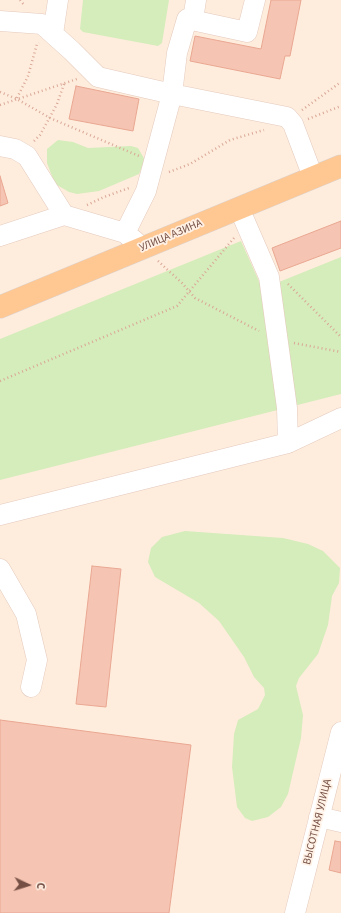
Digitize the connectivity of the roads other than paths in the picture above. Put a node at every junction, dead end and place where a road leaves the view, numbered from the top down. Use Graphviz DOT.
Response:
graph roads {
  1 [pos="58,0"];
  2 [pos="196,0"];
  3 [pos="255,0"];
  4 [pos="188,13"];
  5 [pos="0,22"];
  6 [pos="53,34"];
  7 [pos="172,94"];
  8 [pos="0,146"];
  9 [pos="341,166"];
  10 [pos="313,177"];
  11 [pos="239,208"];
  12 [pos="64,215"];
  13 [pos="125,233"];
  14 [pos="0,236"];
  15 [pos="143,248"];
  16 [pos="0,307"];
  17 [pos="341,418"];
  18 [pos="288,443"];
  19 [pos="0,515"];
  20 [pos="0,569"];
  21 [pos="31,687"];
  22 [pos="341,732"];
  23 [pos="319,817"];
  24 [pos="341,822"];
  25 [pos="295,913"];
  1 -- 6 [label="street"];
  2 -- 4 [label="street"];
  3 -- 4 [label="street"];
  4 -- 7 [label="street"];
  5 -- 6 [label="street"];
  6 -- 7 [label="street"];
  7 -- 10 [label="street"];
  7 -- 13 [label="street"];
  8 -- 12 [label="street"];
  9 -- 10 [label="main road, УЛИЦА АЗИНА"];
  10 -- 11 [label="main road, УЛИЦА АЗИНА"];
  11 -- 15 [label="main road, УЛИЦА АЗИНА"];
  11 -- 18 [label="street"];
  12 -- 13 [label="street"];
  12 -- 14 [label="street"];
  13 -- 15 [label="street"];
  15 -- 16 [label="main road, УЛИЦА АЗИНА"];
  17 -- 18 [label="street"];
  18 -- 19 [label="street"];
  20 -- 21 [label="street"];
  22 -- 23 [label="street, ВЫСОТНАЯ УЛИЦА"];
  23 -- 24 [label="street"];
  23 -- 25 [label="street, ВЫСОТНАЯ УЛИЦА"];
}
